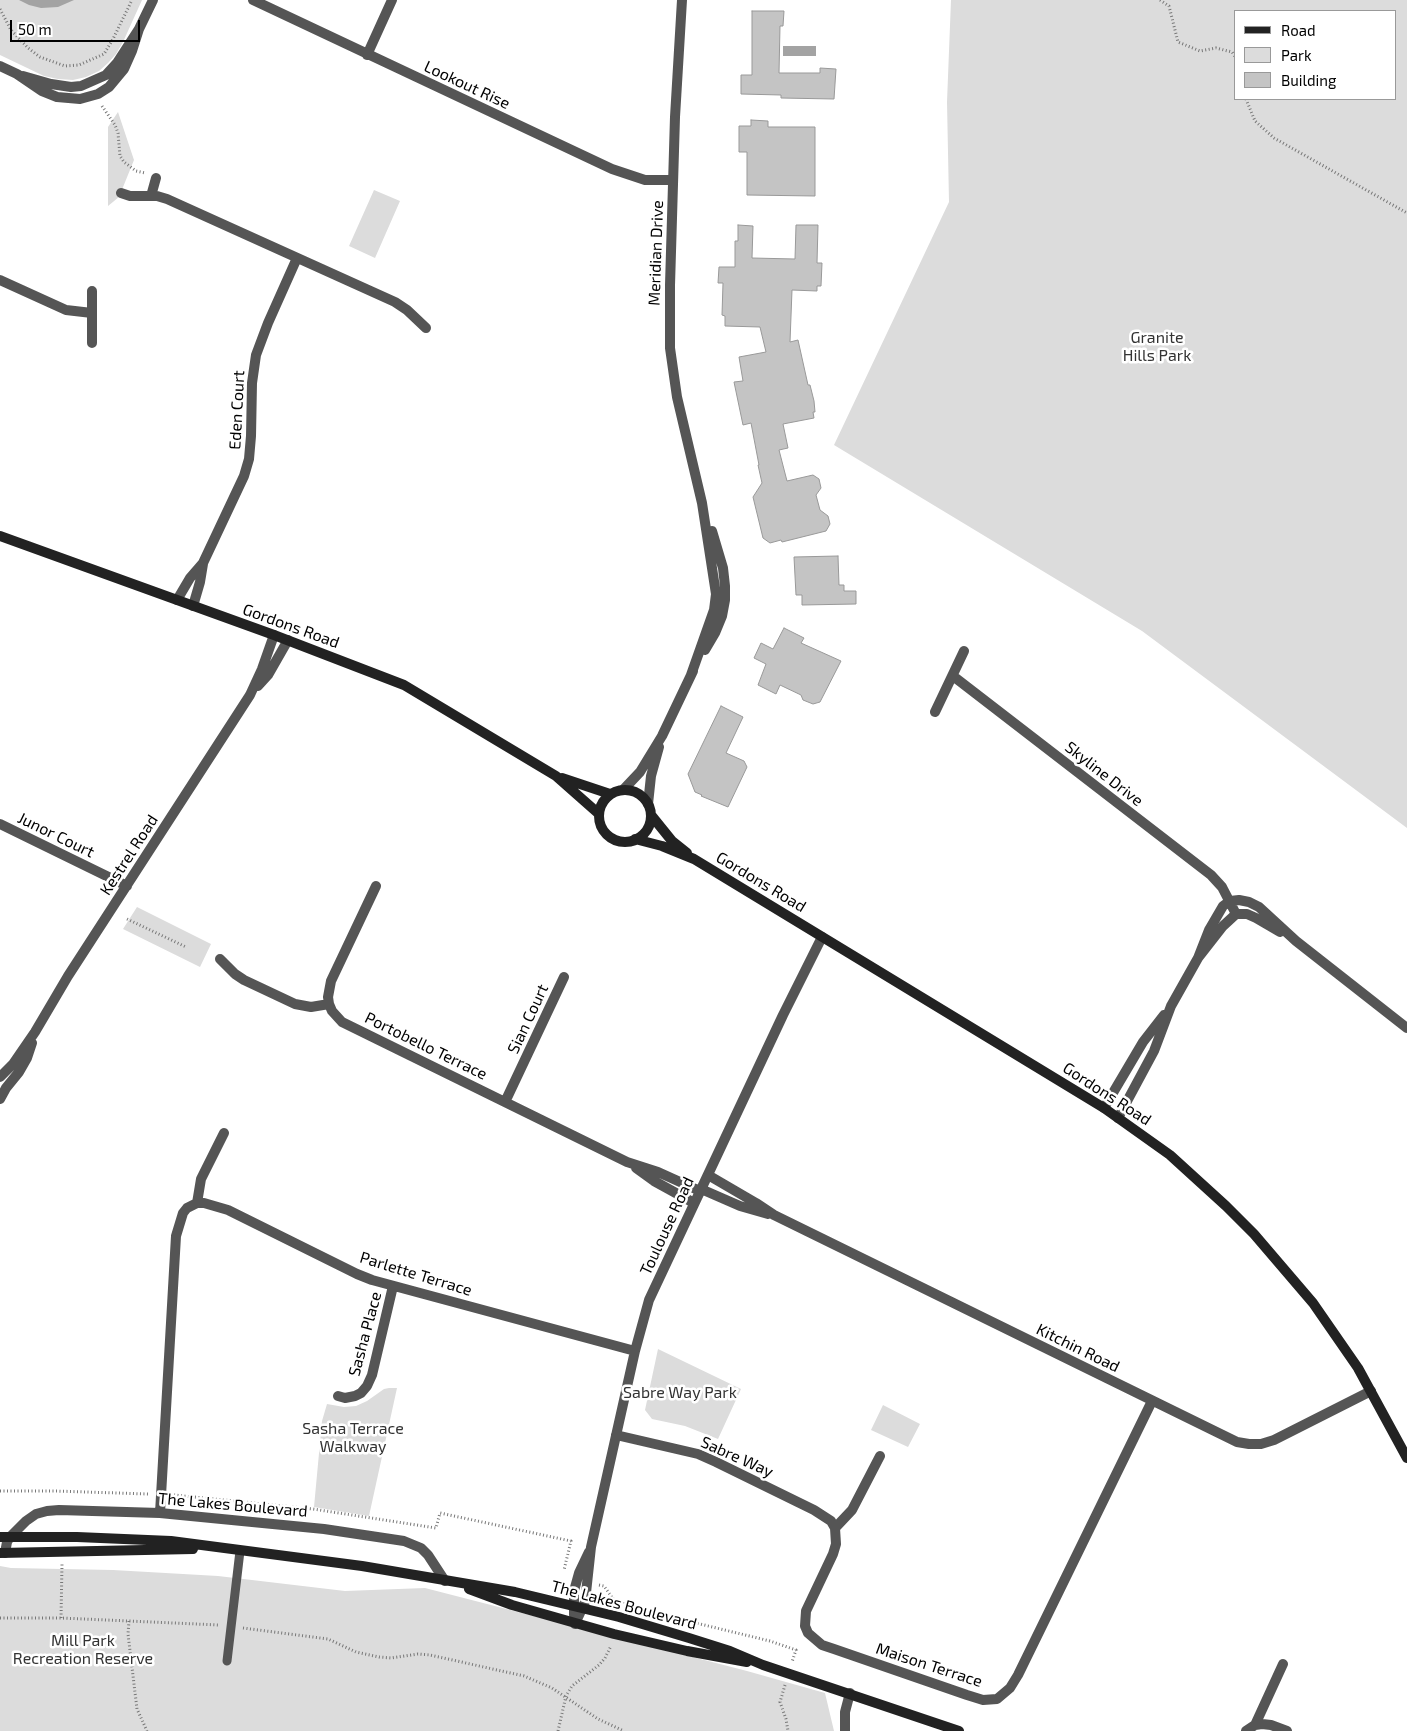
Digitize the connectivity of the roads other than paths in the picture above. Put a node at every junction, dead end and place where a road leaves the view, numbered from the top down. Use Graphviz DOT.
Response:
graph roads {
  1 [pos="153,0"];
  2 [pos="253,0"];
  3 [pos="392,0"];
  4 [pos="682,0"];
  5 [pos="139,29"];
  6 [pos="367,54"];
  7 [pos="0,66"];
  8 [pos="17,74"];
  9 [pos="156,178"];
  10 [pos="673,180"];
  11 [pos="121,193"];
  12 [pos="151,196"];
  13 [pos="297,258"];
  14 [pos="0,280"];
  15 [pos="92,291"];
  16 [pos="92,313"];
  17 [pos="426,328"];
  18 [pos="92,343"];
  19 [pos="0,536"];
  20 [pos="203,563"];
  21 [pos="177,600"];
  22 [pos="193,606"];
  23 [pos="274,635"];
  24 [pos="288,640"];
  25 [pos="964,651"];
  26 [pos="952,676"];
  27 [pos="250,695"];
  28 [pos="936,712"];
  29 [pos="662,736"];
  30 [pos="556,776"];
  31 [pos="622,790"];
  32 [pos="610,794"];
  33 [pos="648,804"];
  34 [pos="599,814"];
  35 [pos="651,815"];
  36 [pos="0,824"];
  37 [pos="635,839"];
  38 [pos="694,859"];
  39 [pos="127,886"];
  40 [pos="376,886"];
  41 [pos="1230,901"];
  42 [pos="1236,914"];
  43 [pos="822,937"];
  44 [pos="1296,941"];
  45 [pos="1198,958"];
  46 [pos="220,960"];
  47 [pos="564,977"];
  48 [pos="329,1004"];
  49 [pos="1171,1006"];
  50 [pos="1407,1028"];
  51 [pos="35,1032"];
  52 [pos="0,1077"];
  53 [pos="0,1097"];
  54 [pos="505,1102"];
  55 [pos="1104,1108"];
  56 [pos="1118,1118"];
  57 [pos="224,1133"];
  58 [pos="627,1162"];
  59 [pos="708,1175"];
  60 [pos="701,1190"];
  61 [pos="197,1203"];
  62 [pos="694,1203"];
  63 [pos="774,1215"];
  64 [pos="393,1286"];
  65 [pos="635,1350"];
  66 [pos="1372,1391"];
  67 [pos="338,1396"];
  68 [pos="1152,1401"];
  69 [pos="616,1435"];
  70 [pos="880,1456"];
  71 [pos="1407,1458"];
  72 [pos="160,1513"];
  73 [pos="835,1528"];
  74 [pos="5,1537"];
  75 [pos="227,1549"];
  76 [pos="240,1550"];
  77 [pos="2,1553"];
  78 [pos="445,1581"];
  79 [pos="578,1607"];
  80 [pos="575,1624"];
  81 [pos="228,1661"];
  82 [pos="1283,1664"];
  83 [pos="763,1665"];
  84 [pos="850,1693"];
  85 [pos="1251,1728"];
  86 [pos="845,1731"];
  87 [pos="959,1731"];
  88 [pos="1286,1731"];
  1 -- 5 [label="street"];
  2 -- 6 [label="street, Lookout Rise"];
  3 -- 6 [label="street"];
  4 -- 10 [label="street, Meridian Drive"];
  5 -- 8 [label="street"];
  5 -- 8 [label="street"];
  6 -- 10 [label="street, Lookout Rise"];
  7 -- 8 [label="street"];
  9 -- 12 [label="street"];
  10 -- 29 [label="street, Meridian Drive"];
  11 -- 12 [label="street"];
  12 -- 13 [label="street"];
  13 -- 17 [label="street"];
  13 -- 20 [label="street, Eden Court"];
  14 -- 16 [label="street"];
  15 -- 16 [label="street"];
  16 -- 18 [label="street"];
  19 -- 21 [label="street, Gordons Road"];
  20 -- 21 [label="street, Eden Court"];
  20 -- 22 [label="street, Eden Court"];
  21 -- 22 [label="street, Gordons Road"];
  22 -- 23 [label="street, Gordons Road"];
  23 -- 24 [label="street, Gordons Road"];
  23 -- 27 [label="street, Kestrel Road"];
  24 -- 27 [label="street, Kestrel Road"];
  24 -- 30 [label="street, Gordons Road"];
  25 -- 26 [label="street"];
  26 -- 28 [label="street"];
  26 -- 41 [label="street, Skyline Drive"];
  27 -- 39 [label="street, Kestrel Road"];
  29 -- 31 [label="street, Meridian Drive"];
  29 -- 33 [label="street, Meridian Drive"];
  30 -- 32 [label="street, Gordons Road"];
  30 -- 34 [label="street, Gordons Road"];
  31 -- 32 [label="street"];
  31 -- 33 [label="street"];
  32 -- 34 [label="street"];
  33 -- 35 [label="street"];
  34 -- 37 [label="street"];
  35 -- 37 [label="street"];
  35 -- 38 [label="street, Gordons Road"];
  36 -- 39 [label="street, Junor Court"];
  37 -- 38 [label="street, Gordons Road"];
  38 -- 43 [label="street, Gordons Road"];
  39 -- 51 [label="street, Kestrel Road"];
  40 -- 48 [label="street"];
  41 -- 42 [label="street, Skyline Drive"];
  41 -- 44 [label="street"];
  41 -- 45 [label="street"];
  42 -- 44 [label="street"];
  42 -- 45 [label="street"];
  43 -- 55 [label="street, Gordons Road"];
  43 -- 59 [label="street, Toulouse Road"];
  44 -- 50 [label="street"];
  45 -- 49 [label="street"];
  46 -- 48 [label="street"];
  47 -- 54 [label="street, Sian Court"];
  48 -- 54 [label="street, Portobello Terrace"];
  49 -- 55 [label="street"];
  49 -- 56 [label="street"];
  51 -- 52 [label="street, Kestrel Road"];
  51 -- 53 [label="street, Kestrel Road"];
  54 -- 58 [label="street, Portobello Terrace"];
  55 -- 56 [label="street, Gordons Road"];
  56 -- 66 [label="street, Gordons Road"];
  57 -- 61 [label="street"];
  58 -- 60 [label="street, Portobello Terrace"];
  58 -- 62 [label="street, Portobello Terrace"];
  59 -- 60 [label="street, Toulouse Road"];
  59 -- 63 [label="street, Kitchin Road"];
  60 -- 62 [label="street, Toulouse Road"];
  60 -- 63 [label="street, Kitchin Road"];
  61 -- 64 [label="street, Parlette Terrace"];
  61 -- 72 [label="street"];
  62 -- 65 [label="street, Toulouse Road"];
  63 -- 68 [label="street, Kitchin Road"];
  64 -- 65 [label="street, Parlette Terrace"];
  64 -- 67 [label="street, Sasha Place"];
  65 -- 69 [label="street, Toulouse Road"];
  66 -- 68 [label="street, Kitchin Road"];
  66 -- 71 [label="street, Gordons Road"];
  68 -- 73 [label="street, Maison Terrace"];
  69 -- 73 [label="street, Sabre Way"];
  69 -- 79 [label="street, Toulouse Road"];
  70 -- 73 [label="street"];
  72 -- 74 [label="street, The Lakes Boulevard"];
  72 -- 78 [label="street, The Lakes Boulevard"];
  74 -- 75 [label="street, The Lakes Boulevard"];
  74 -- 77 [label="street, The Lakes Boulevard"];
  75 -- 76 [label="street, The Lakes Boulevard"];
  75 -- 77 [label="street, The Lakes Boulevard"];
  76 -- 78 [label="street, The Lakes Boulevard"];
  76 -- 81 [label="lane"];
  78 -- 79 [label="street, The Lakes Boulevard"];
  78 -- 80 [label="street, The Lakes Boulevard"];
  79 -- 80 [label="street, Toulouse Road"];
  79 -- 83 [label="street, The Lakes Boulevard"];
  80 -- 83 [label="street, The Lakes Boulevard"];
  82 -- 85 [label="street"];
  83 -- 84 [label="street, The Lakes Boulevard"];
  84 -- 86 [label="street"];
  84 -- 87 [label="street, The Lakes Boulevard"];
  85 -- 88 [label="street"];
}
